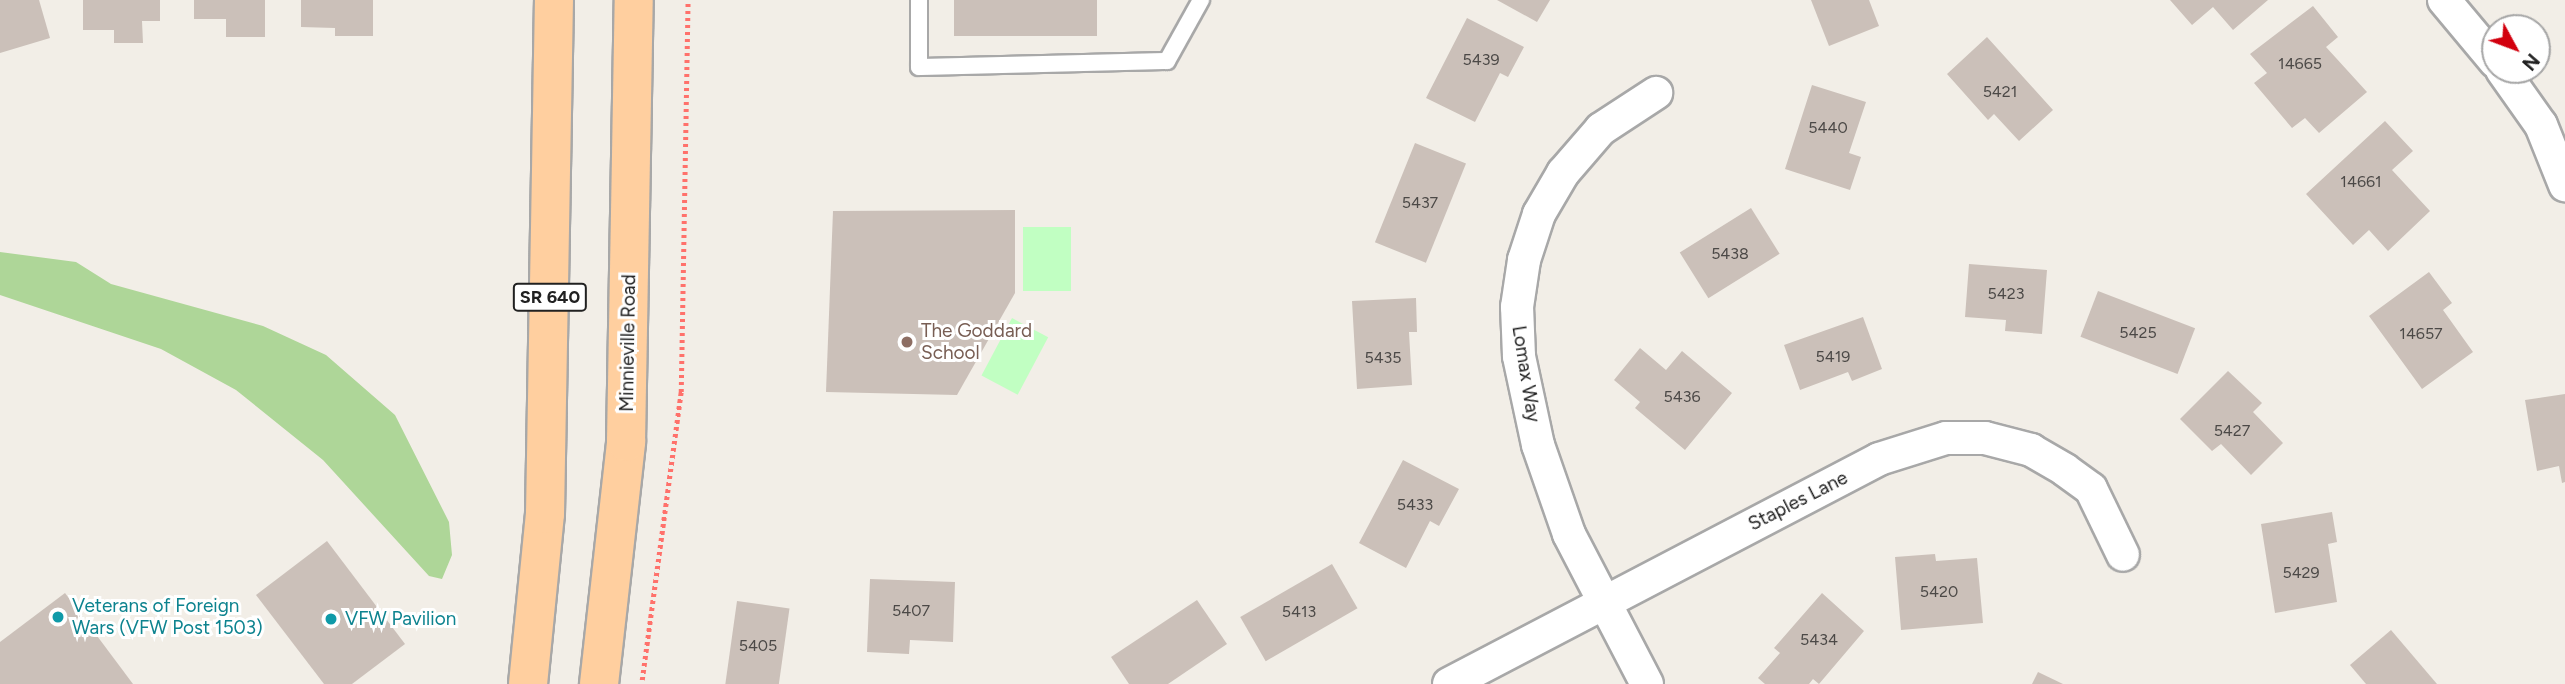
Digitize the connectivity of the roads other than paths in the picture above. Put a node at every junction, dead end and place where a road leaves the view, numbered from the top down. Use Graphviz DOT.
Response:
graph roads {
  1 [pos="554,0"];
  2 [pos="634,0"];
  3 [pos="919,0"];
  4 [pos="1201,0"];
  5 [pos="2444,0"];
  6 [pos="2481,44"];
  7 [pos="2512,84"];
  8 [pos="1656,93"];
  9 [pos="2565,185"];
  10 [pos="2123,555"];
  11 [pos="1603,602"];
  12 [pos="528,684"];
  13 [pos="599,684"];
  14 [pos="1449,684"];
  15 [pos="1647,684"];
  1 -- 12 [label="main road, SR 640"];
  2 -- 13 [label="main road, Minnieville Road"];
  3 -- 4 [label="lane"];
  5 -- 6 [label="street"];
  7 -- 9 [label="street"];
  8 -- 11 [label="street, Lomax Way"];
  10 -- 11 [label="street, Staples Lane"];
  11 -- 14 [label="street, Staples Lane"];
  11 -- 15 [label="street, Lomax Way"];
}
